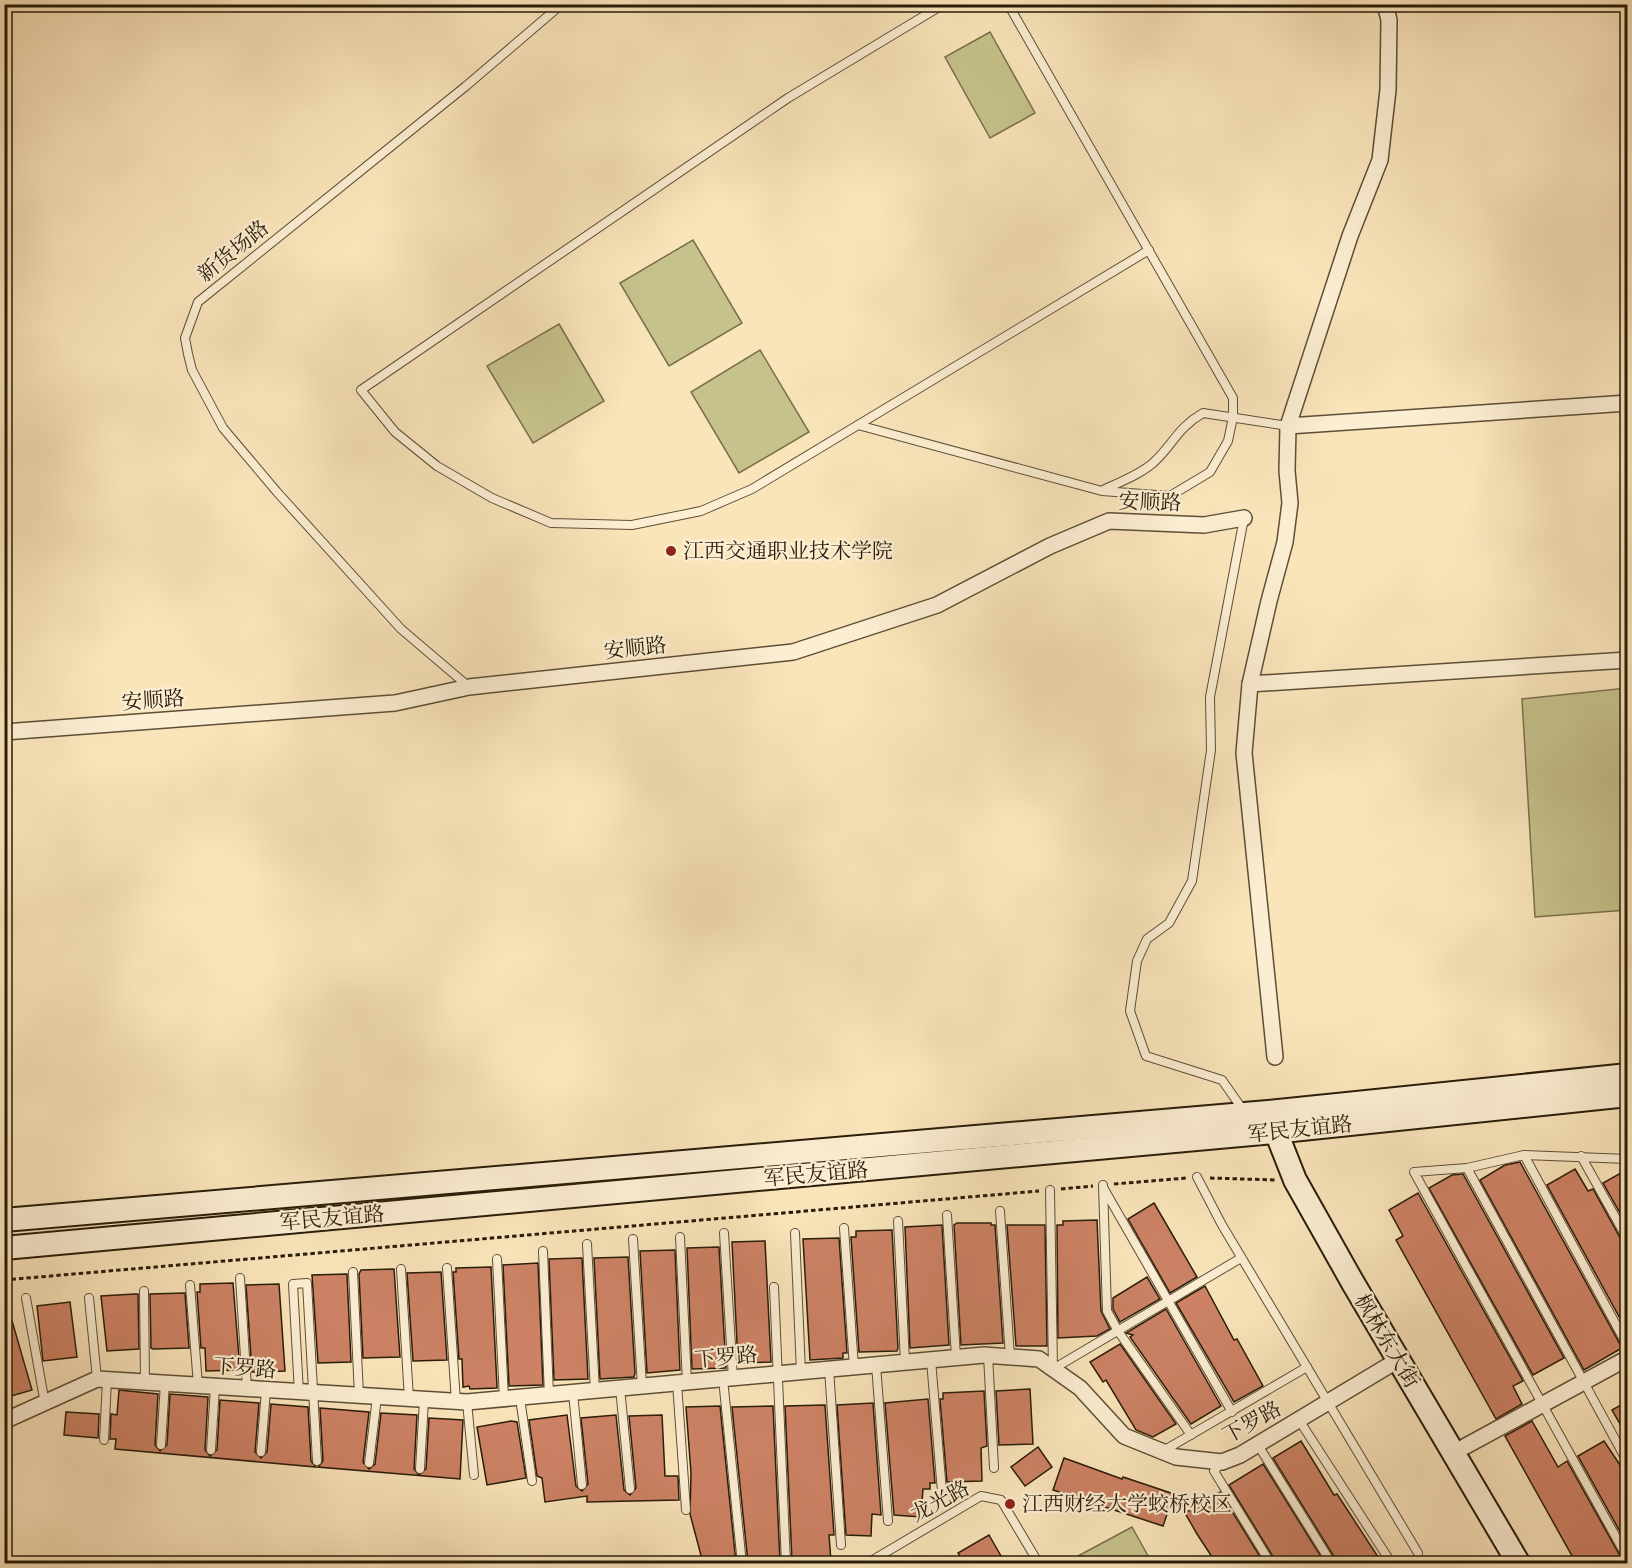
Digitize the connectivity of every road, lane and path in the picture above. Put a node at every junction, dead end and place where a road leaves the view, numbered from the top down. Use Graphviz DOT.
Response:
graph roads {
  1 [pos="562,4"];
  2 [pos="944,4"];
  3 [pos="1008,4"];
  4 [pos="1385,4"];
  5 [pos="1149,250"];
  6 [pos="1628,403"];
  7 [pos="1233,417"];
  8 [pos="858,425"];
  9 [pos="1288,426"];
  10 [pos="1102,491"];
  11 [pos="1244,518"];
  12 [pos="1628,660"];
  13 [pos="1250,684"];
  14 [pos="470,687"];
  15 [pos="4,732"];
  16 [pos="1275,1057"];
  17 [pos="1628,1075"];
  18 [pos="1628,1095"];
  19 [pos="1245,1114"];
  20 [pos="1280,1121"];
  21 [pos="1524,1155"];
  22 [pos="1581,1156"];
  23 [pos="1628,1159"];
  24 [pos="1467,1168"];
  25 [pos="1197,1177"];
  26 [pos="1295,1180"];
  27 [pos="1102,1185"];
  28 [pos="1050,1190"];
  29 [pos="1000,1211"];
  30 [pos="948,1215"];
  31 [pos="4,1220"];
  32 [pos="898,1221"];
  33 [pos="844,1228"];
  34 [pos="724,1233"];
  35 [pos="795,1233"];
  36 [pos="680,1237"];
  37 [pos="633,1239"];
  38 [pos="1628,1240"];
  39 [pos="587,1244"];
  40 [pos="4,1248"];
  41 [pos="543,1251"];
  42 [pos="1241,1258"];
  43 [pos="497,1259"];
  44 [pos="447,1268"];
  45 [pos="402,1269"];
  46 [pos="353,1272"];
  47 [pos="240,1278"];
  48 [pos="4,1280"];
  49 [pos="190,1285"];
  50 [pos="774,1287"];
  51 [pos="144,1291"];
  52 [pos="26,1298"];
  53 [pos="89,1298"];
  54 [pos="1167,1302"];
  55 [pos="1118,1331"];
  56 [pos="1628,1347"];
  57 [pos="988,1355"];
  58 [pos="956,1357"];
  59 [pos="1010,1357"];
  60 [pos="1628,1358"];
  61 [pos="930,1360"];
  62 [pos="1398,1360"];
  63 [pos="905,1362"];
  64 [pos="876,1365"];
  65 [pos="854,1367"];
  66 [pos="1307,1367"];
  67 [pos="829,1369"];
  68 [pos="1053,1369"];
  69 [pos="801,1372"];
  70 [pos="778,1374"];
  71 [pos="728,1378"];
  72 [pos="102,1380"];
  73 [pos="145,1382"];
  74 [pos="1584,1382"];
  75 [pos="165,1383"];
  76 [pos="682,1383"];
  77 [pos="198,1386"];
  78 [pos="642,1386"];
  79 [pos="215,1387"];
  80 [pos="620,1388"];
  81 [pos="247,1389"];
  82 [pos="266,1390"];
  83 [pos="594,1390"];
  84 [pos="306,1393"];
  85 [pos="573,1393"];
  86 [pos="359,1395"];
  87 [pos="549,1395"];
  88 [pos="377,1397"];
  89 [pos="520,1398"];
  90 [pos="416,1399"];
  91 [pos="504,1399"];
  92 [pos="461,1402"];
  93 [pos="1328,1402"];
  94 [pos="45,1404"];
  95 [pos="1542,1404"];
  96 [pos="1232,1412"];
  97 [pos="1299,1420"];
  98 [pos="4,1421"];
  99 [pos="1191,1435"];
  100 [pos="104,1440"];
  101 [pos="161,1445"];
  102 [pos="1258,1445"];
  103 [pos="1464,1448"];
  104 [pos="211,1450"];
  105 [pos="1163,1451"];
  106 [pos="261,1452"];
  107 [pos="317,1461"];
  108 [pos="369,1462"];
  109 [pos="1222,1462"];
  110 [pos="1628,1462"];
  111 [pos="420,1468"];
  112 [pos="994,1468"];
  113 [pos="474,1475"];
  114 [pos="532,1481"];
  115 [pos="582,1485"];
  116 [pos="630,1490"];
  117 [pos="942,1492"];
  118 [pos="686,1510"];
  119 [pos="888,1521"];
  120 [pos="841,1545"];
  121 [pos="1418,1553"];
  122 [pos="1628,1559"];
  123 [pos="742,1563"];
  124 [pos="786,1563"];
  125 [pos="866,1563"];
  126 [pos="1039,1563"];
  127 [pos="1271,1563"];
  128 [pos="1332,1563"];
  129 [pos="1392,1563"];
  130 [pos="1519,1563"];
  131 [pos="1530,1563"];
  1 -- 14 [label="lane, 新货场路"];
  2 -- 8 [label="lane"];
  3 -- 5 [label="lane"];
  4 -- 9 [label="street"];
  5 -- 7 [label="lane"];
  5 -- 8 [label="lane"];
  6 -- 9 [label="street"];
  7 -- 9 [label="lane"];
  7 -- 10 [label="lane"];
  7 -- 10 [label="lane"];
  8 -- 10 [label="lane"];
  9 -- 13 [label="street"];
  11 -- 14 [label="street, 安顺路"];
  11 -- 19 [label="lane"];
  12 -- 13 [label="street"];
  13 -- 16 [label="street"];
  14 -- 15 [label="street, 安顺路"];
  17 -- 20 [label="street, 军民友谊路"];
  18 -- 20 [label="street, 军民友谊路"];
  19 -- 20 [label="street, 军民友谊路"];
  19 -- 31 [label="street, 军民友谊路"];
  20 -- 26 [label="street, 枫林东大街"];
  20 -- 40 [label="street, 军民友谊路"];
  20 -- 103 [label="street, 枫林东大街"];
  21 -- 22 [label="lane"];
  21 -- 24 [label="lane"];
  21 -- 56 [label="lane"];
  22 -- 23 [label="lane"];
  22 -- 38 [label="lane"];
  24 -- 74 [label="lane"];
  24 -- 95 [label="lane"];
  25 -- 26 [label="path"];
  25 -- 27 [label="path"];
  25 -- 42 [label="lane"];
  26 -- 62 [label="street, 枫林东大街"];
  27 -- 28 [label="path"];
  27 -- 54 [label="lane"];
  27 -- 55 [label="lane"];
  28 -- 48 [label="path"];
  28 -- 68 [label="lane"];
  29 -- 59 [label="lane"];
  30 -- 58 [label="lane"];
  32 -- 63 [label="lane"];
  33 -- 65 [label="lane"];
  34 -- 71 [label="lane"];
  35 -- 69 [label="lane"];
  36 -- 76 [label="lane"];
  37 -- 78 [label="lane"];
  39 -- 83 [label="lane"];
  41 -- 87 [label="lane"];
  42 -- 54 [label="lane"];
  42 -- 66 [label="lane"];
  43 -- 91 [label="lane"];
  44 -- 92 [label="lane"];
  45 -- 90 [label="lane"];
  46 -- 86 [label="lane"];
  47 -- 81 [label="lane"];
  49 -- 77 [label="lane"];
  50 -- 70 [label="lane"];
  51 -- 73 [label="lane"];
  52 -- 94 [label="lane"];
  53 -- 72 [label="lane"];
  54 -- 55 [label="lane"];
  54 -- 96 [label="lane"];
  55 -- 68 [label="lane"];
  55 -- 99 [label="lane"];
  57 -- 58 [label="street, 下罗路"];
  57 -- 59 [label="street, 下罗路"];
  57 -- 112 [label="lane"];
  58 -- 61 [label="street, 下罗路"];
  59 -- 68 [label="street, 下罗路"];
  60 -- 74 [label="street"];
  61 -- 63 [label="street, 下罗路"];
  61 -- 117 [label="lane"];
  62 -- 93 [label="street, 下罗路"];
  62 -- 130 [label="street, 枫林东大街"];
  63 -- 64 [label="street, 下罗路"];
  64 -- 65 [label="street, 下罗路"];
  64 -- 119 [label="lane"];
  65 -- 67 [label="street, 下罗路"];
  66 -- 93 [label="lane"];
  66 -- 96 [label="lane"];
  67 -- 69 [label="street, 下罗路"];
  67 -- 120 [label="lane"];
  68 -- 105 [label="street, 下罗路"];
  69 -- 70 [label="street, 下罗路"];
  70 -- 71 [label="street, 下罗路"];
  70 -- 124 [label="lane"];
  71 -- 76 [label="street, 下罗路"];
  71 -- 123 [label="lane"];
  72 -- 73 [label="street, 下罗路"];
  72 -- 94 [label="street, 下罗路"];
  72 -- 100 [label="lane"];
  73 -- 75 [label="street, 下罗路"];
  74 -- 95 [label="street"];
  74 -- 110 [label="lane"];
  75 -- 77 [label="street, 下罗路"];
  75 -- 101 [label="lane"];
  76 -- 78 [label="street, 下罗路"];
  76 -- 118 [label="lane"];
  77 -- 79 [label="street, 下罗路"];
  78 -- 80 [label="street, 下罗路"];
  79 -- 81 [label="street, 下罗路"];
  79 -- 104 [label="lane"];
  80 -- 83 [label="street, 下罗路"];
  80 -- 116 [label="lane"];
  81 -- 82 [label="street, 下罗路"];
  82 -- 84 [label="street, 下罗路"];
  82 -- 106 [label="lane"];
  83 -- 85 [label="street, 下罗路"];
  84 -- 84 [label="lane"];
  84 -- 86 [label="street, 下罗路"];
  84 -- 107 [label="lane"];
  85 -- 87 [label="street, 下罗路"];
  85 -- 115 [label="lane"];
  86 -- 88 [label="street, 下罗路"];
  87 -- 89 [label="street, 下罗路"];
  88 -- 90 [label="street, 下罗路"];
  88 -- 108 [label="lane"];
  89 -- 91 [label="street, 下罗路"];
  89 -- 114 [label="lane"];
  90 -- 92 [label="street, 下罗路"];
  90 -- 111 [label="lane"];
  91 -- 92 [label="street, 下罗路"];
  92 -- 113 [label="lane"];
  93 -- 97 [label="street, 下罗路"];
  93 -- 121 [label="lane"];
  94 -- 98 [label="street, 下罗路"];
  95 -- 103 [label="street"];
  95 -- 122 [label="lane"];
  96 -- 99 [label="lane"];
  97 -- 102 [label="street, 下罗路"];
  97 -- 129 [label="lane"];
  99 -- 105 [label="lane"];
  102 -- 109 [label="street, 下罗路"];
  102 -- 128 [label="lane"];
  103 -- 131 [label="street, 枫林东大街"];
  105 -- 109 [label="street, 下罗路"];
  109 -- 127 [label="lane"];
  125 -- 126 [label="lane, 龙光路"];
}
